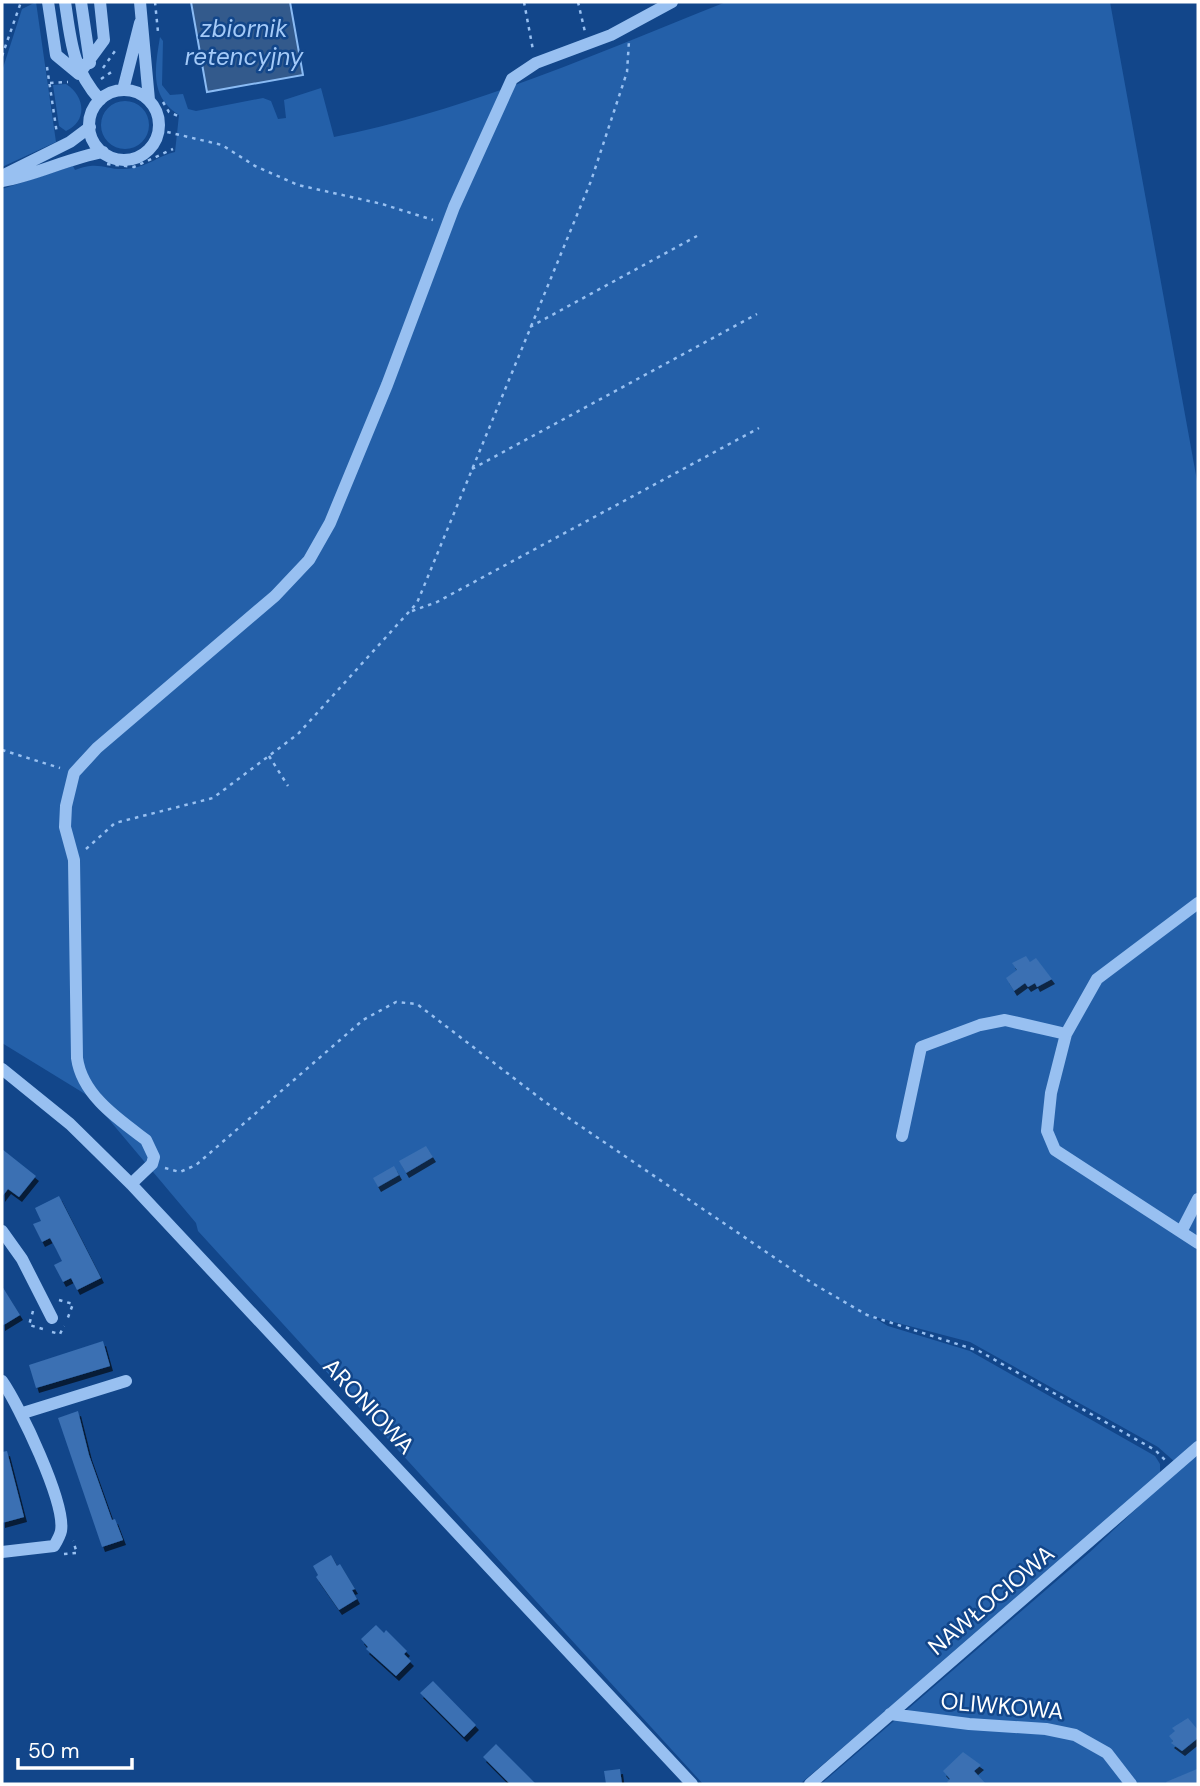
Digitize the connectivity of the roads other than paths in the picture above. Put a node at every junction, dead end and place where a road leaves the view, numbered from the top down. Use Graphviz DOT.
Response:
graph roads {
  1 [pos="48,2"];
  2 [pos="65,2"];
  3 [pos="81,2"];
  4 [pos="100,2"];
  5 [pos="140,2"];
  6 [pos="672,2"];
  7 [pos="141,20"];
  8 [pos="90,63"];
  9 [pos="76,80"];
  10 [pos="123,90"];
  11 [pos="100,100"];
  12 [pos="149,100"];
  13 [pos="90,127"];
  14 [pos="102,156"];
  15 [pos="2,176"];
  16 [pos="2,181"];
  17 [pos="1198,903"];
  18 [pos="1066,1034"];
  19 [pos="2,1069"];
  20 [pos="902,1136"];
  21 [pos="131,1184"];
  22 [pos="1198,1199"];
  23 [pos="2,1231"];
  24 [pos="1181,1232"];
  25 [pos="1198,1243"];
  26 [pos="52,1318"];
  27 [pos="2,1381"];
  28 [pos="126,1381"];
  29 [pos="23,1413"];
  30 [pos="1198,1447"];
  31 [pos="2,1552"];
  32 [pos="890,1714"];
  33 [pos="692,1784"];
  34 [pos="810,1784"];
  35 [pos="1131,1784"];
  1 -- 9 [label="street"];
  2 -- 9 [label="street"];
  3 -- 8 [label="street"];
  4 -- 8 [label="street"];
  5 -- 7 [label="street"];
  6 -- 21 [label="street"];
  7 -- 10 [label="street"];
  7 -- 12 [label="street"];
  8 -- 9 [label="street"];
  9 -- 11 [label="street"];
  10 -- 11 [label="street"];
  10 -- 12 [label="street"];
  11 -- 13 [label="street"];
  12 -- 14 [label="street"];
  13 -- 14 [label="street"];
  13 -- 15 [label="street"];
  14 -- 16 [label="street"];
  17 -- 18 [label="street"];
  18 -- 20 [label="street"];
  18 -- 24 [label="street"];
  19 -- 21 [label="street, ARONIOWA"];
  21 -- 33 [label="street, ARONIOWA"];
  22 -- 24 [label="street"];
  23 -- 26 [label="street"];
  24 -- 25 [label="street"];
  27 -- 29 [label="street"];
  28 -- 29 [label="street"];
  29 -- 31 [label="street"];
  30 -- 32 [label="street, NAWŁOCIOWA"];
  32 -- 34 [label="street, NAWŁOCIOWA"];
  32 -- 35 [label="street, OLIWKOWA"];
}
